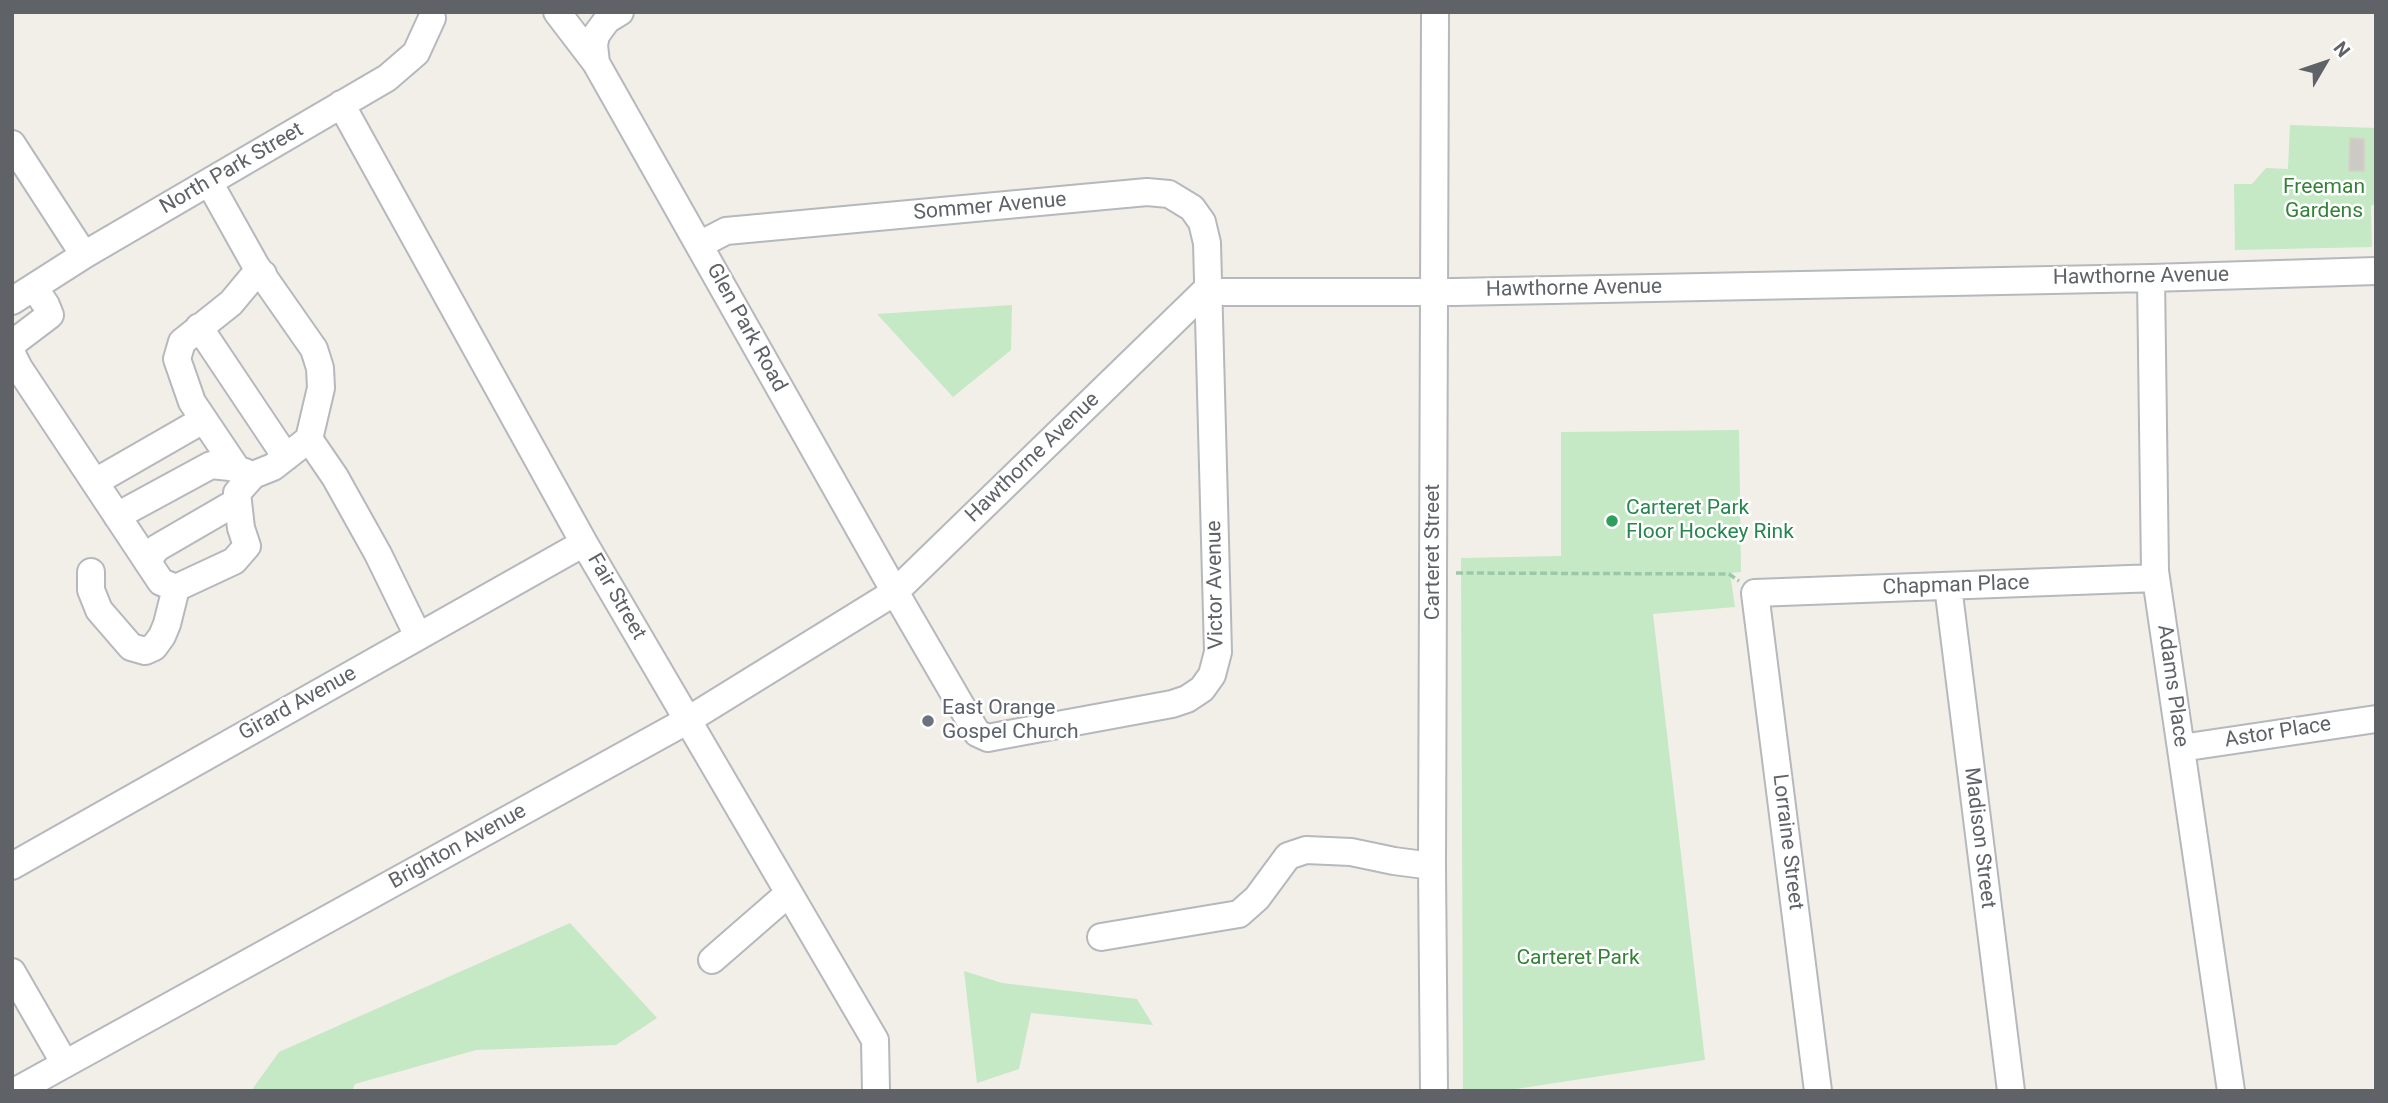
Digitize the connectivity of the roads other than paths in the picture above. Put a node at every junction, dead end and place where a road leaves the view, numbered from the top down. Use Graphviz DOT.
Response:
graph roads {
  1 [pos="557,12"];
  2 [pos="620,12"];
  3 [pos="1435,12"];
  4 [pos="432,18"];
  5 [pos="596,63"];
  6 [pos="341,104"];
  7 [pos="12,144"];
  8 [pos="209,182"];
  9 [pos="699,245"];
  10 [pos="84,255"];
  11 [pos="2376,271"];
  12 [pos="263,274"];
  13 [pos="2151,278"];
  14 [pos="1208,292"];
  15 [pos="1435,292"];
  16 [pos="23,294"];
  17 [pos="200,327"];
  18 [pos="13,346"];
  19 [pos="203,420"];
  20 [pos="309,439"];
  21 [pos="286,457"];
  22 [pos="245,472"];
  23 [pos="95,482"];
  24 [pos="238,501"];
  25 [pos="117,516"];
  26 [pos="584,543"];
  27 [pos="147,561"];
  28 [pos="91,572"];
  29 [pos="2156,578"];
  30 [pos="1948,586"];
  31 [pos="176,588"];
  32 [pos="895,592"];
  33 [pos="1755,593"];
  34 [pos="418,636"];
  35 [pos="2376,719"];
  36 [pos="688,720"];
  37 [pos="2181,748"];
  38 [pos="12,866"];
  39 [pos="1432,866"];
  40 [pos="789,893"];
  41 [pos="1101,937"];
  42 [pos="712,960"];
  43 [pos="12,972"];
  44 [pos="65,1064"];
  45 [pos="16,1091"];
  46 [pos="876,1091"];
  47 [pos="1434,1091"];
  48 [pos="1818,1091"];
  49 [pos="2011,1091"];
  50 [pos="2231,1091"];
  1 -- 5 [label="street, Glen Park Road"];
  2 -- 5 [label="street"];
  3 -- 15 [label="street, Carteret Street"];
  4 -- 6 [label="street, North Park Street"];
  5 -- 9 [label="street, Glen Park Road"];
  6 -- 8 [label="street, North Park Street"];
  6 -- 26 [label="street, Fair Street"];
  7 -- 10 [label="street"];
  8 -- 10 [label="street, North Park Street"];
  8 -- 12 [label="street"];
  9 -- 14 [label="street, Sommer Avenue"];
  9 -- 32 [label="street, Glen Park Road"];
  10 -- 16 [label="street, North Park Street"];
  11 -- 13 [label="street, Hawthorne Avenue"];
  12 -- 17 [label="street"];
  12 -- 20 [label="street"];
  13 -- 15 [label="street, Hawthorne Avenue"];
  13 -- 29 [label="street, Adams Place"];
  14 -- 15 [label="street, Hawthorne Avenue"];
  14 -- 32 [label="street, Hawthorne Avenue"];
  14 -- 32 [label="street, Victor Avenue"];
  15 -- 39 [label="street, Carteret Street"];
  16 -- 18 [label="street"];
  17 -- 19 [label="street"];
  17 -- 21 [label="street"];
  18 -- 23 [label="street"];
  19 -- 22 [label="street"];
  19 -- 23 [label="street"];
  20 -- 21 [label="street"];
  20 -- 34 [label="street"];
  21 -- 22 [label="street"];
  22 -- 24 [label="street"];
  22 -- 25 [label="street"];
  23 -- 25 [label="street"];
  24 -- 27 [label="street"];
  24 -- 31 [label="street"];
  25 -- 27 [label="street"];
  26 -- 34 [label="street, Girard Avenue"];
  26 -- 36 [label="street, Fair Street"];
  27 -- 31 [label="street"];
  28 -- 31 [label="street"];
  29 -- 30 [label="street, Chapman Place"];
  29 -- 37 [label="street, Adams Place"];
  30 -- 33 [label="street, Chapman Place"];
  30 -- 49 [label="street, Madison Street"];
  32 -- 36 [label="street, Brighton Avenue"];
  33 -- 48 [label="street, Lorraine Street"];
  34 -- 38 [label="street, Girard Avenue"];
  35 -- 37 [label="street, Astor Place"];
  36 -- 40 [label="street, Fair Street"];
  36 -- 44 [label="street, Brighton Avenue"];
  37 -- 50 [label="street, Adams Place"];
  39 -- 41 [label="street"];
  39 -- 47 [label="street, Carteret Street"];
  40 -- 42 [label="street"];
  40 -- 46 [label="street, Fair Street"];
  43 -- 44 [label="street"];
  44 -- 45 [label="street, Brighton Avenue"];
}
